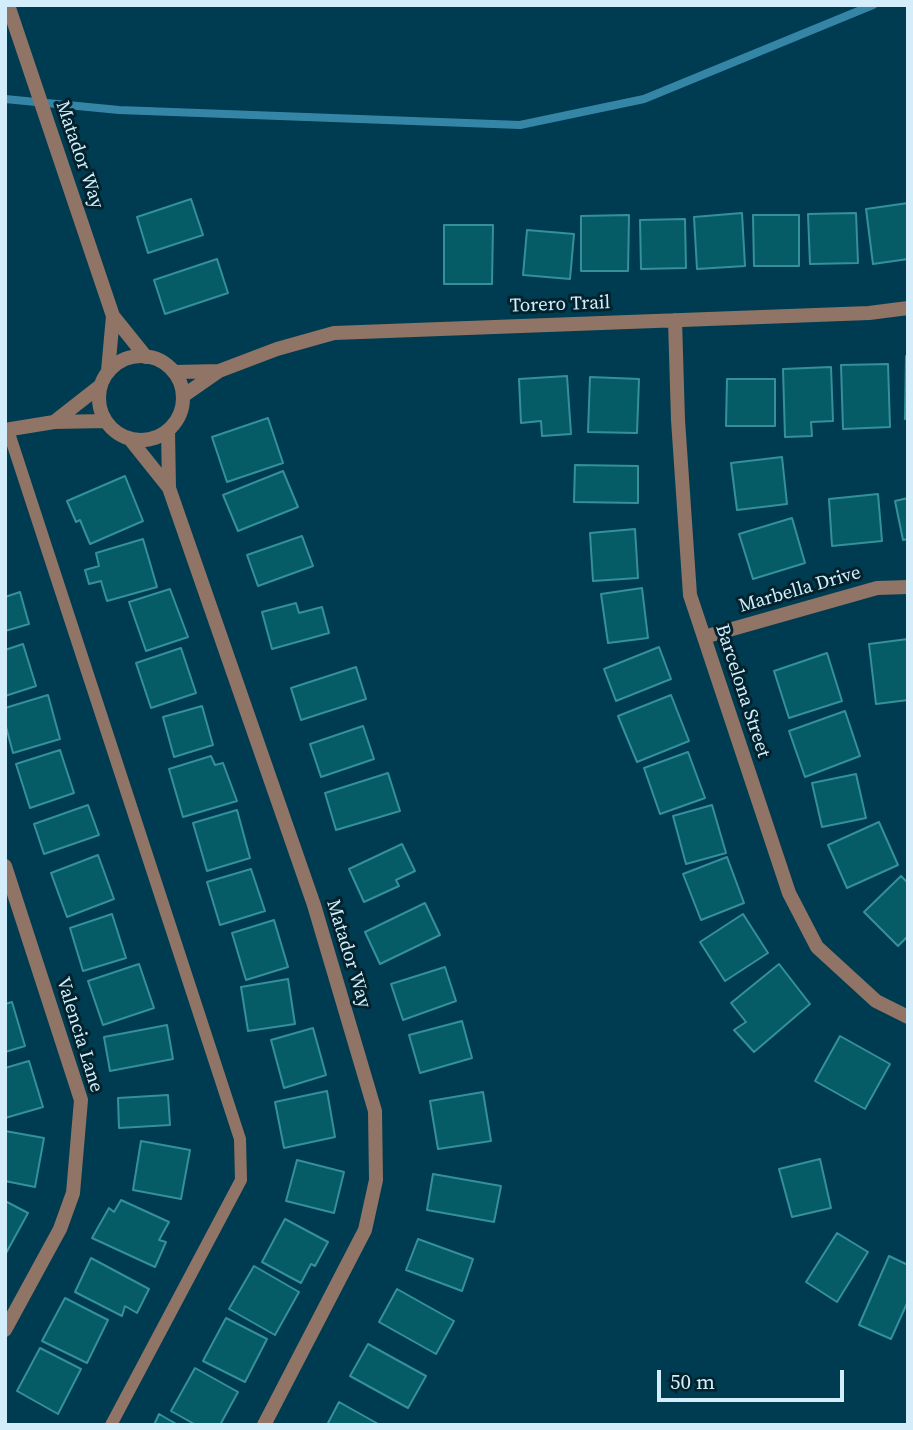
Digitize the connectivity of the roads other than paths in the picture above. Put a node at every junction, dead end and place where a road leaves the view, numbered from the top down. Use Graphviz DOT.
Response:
graph roads {
  1 [pos="8,5"];
  2 [pos="908,307"];
  3 [pos="113,316"];
  4 [pos="675,320"];
  5 [pos="146,357"];
  6 [pos="108,371"];
  7 [pos="219,371"];
  8 [pos="174,372"];
  9 [pos="100,386"];
  10 [pos="183,396"];
  11 [pos="105,421"];
  12 [pos="54,422"];
  13 [pos="7,430"];
  14 [pos="167,430"];
  15 [pos="128,438"];
  16 [pos="169,488"];
  17 [pos="908,587"];
  18 [pos="704,638"];
  19 [pos="5,866"];
  20 [pos="908,1017"];
  21 [pos="5,1330"];
  22 [pos="111,1425"];
  23 [pos="264,1425"];
  1 -- 3 [label="street, Matador Way"];
  2 -- 4 [label="street, Torero Trail"];
  3 -- 5 [label="street, Matador Way"];
  3 -- 6 [label="street, Matador Way"];
  4 -- 7 [label="street, Torero Trail"];
  4 -- 18 [label="street, Barcelona Street"];
  5 -- 6 [label="street"];
  5 -- 8 [label="street"];
  6 -- 9 [label="street"];
  7 -- 8 [label="street, Torero Trail"];
  7 -- 10 [label="street, Torero Trail"];
  8 -- 10 [label="street"];
  9 -- 11 [label="street"];
  9 -- 12 [label="street"];
  10 -- 14 [label="street"];
  11 -- 12 [label="street"];
  11 -- 15 [label="street"];
  12 -- 13 [label="street"];
  13 -- 22 [label="lane"];
  14 -- 15 [label="street"];
  14 -- 16 [label="street, Matador Way"];
  15 -- 16 [label="street, Matador Way"];
  16 -- 23 [label="street, Matador Way"];
  17 -- 18 [label="street, Marbella Drive"];
  18 -- 20 [label="street, Barcelona Street"];
  19 -- 21 [label="street, Valencia Lane"];
}
